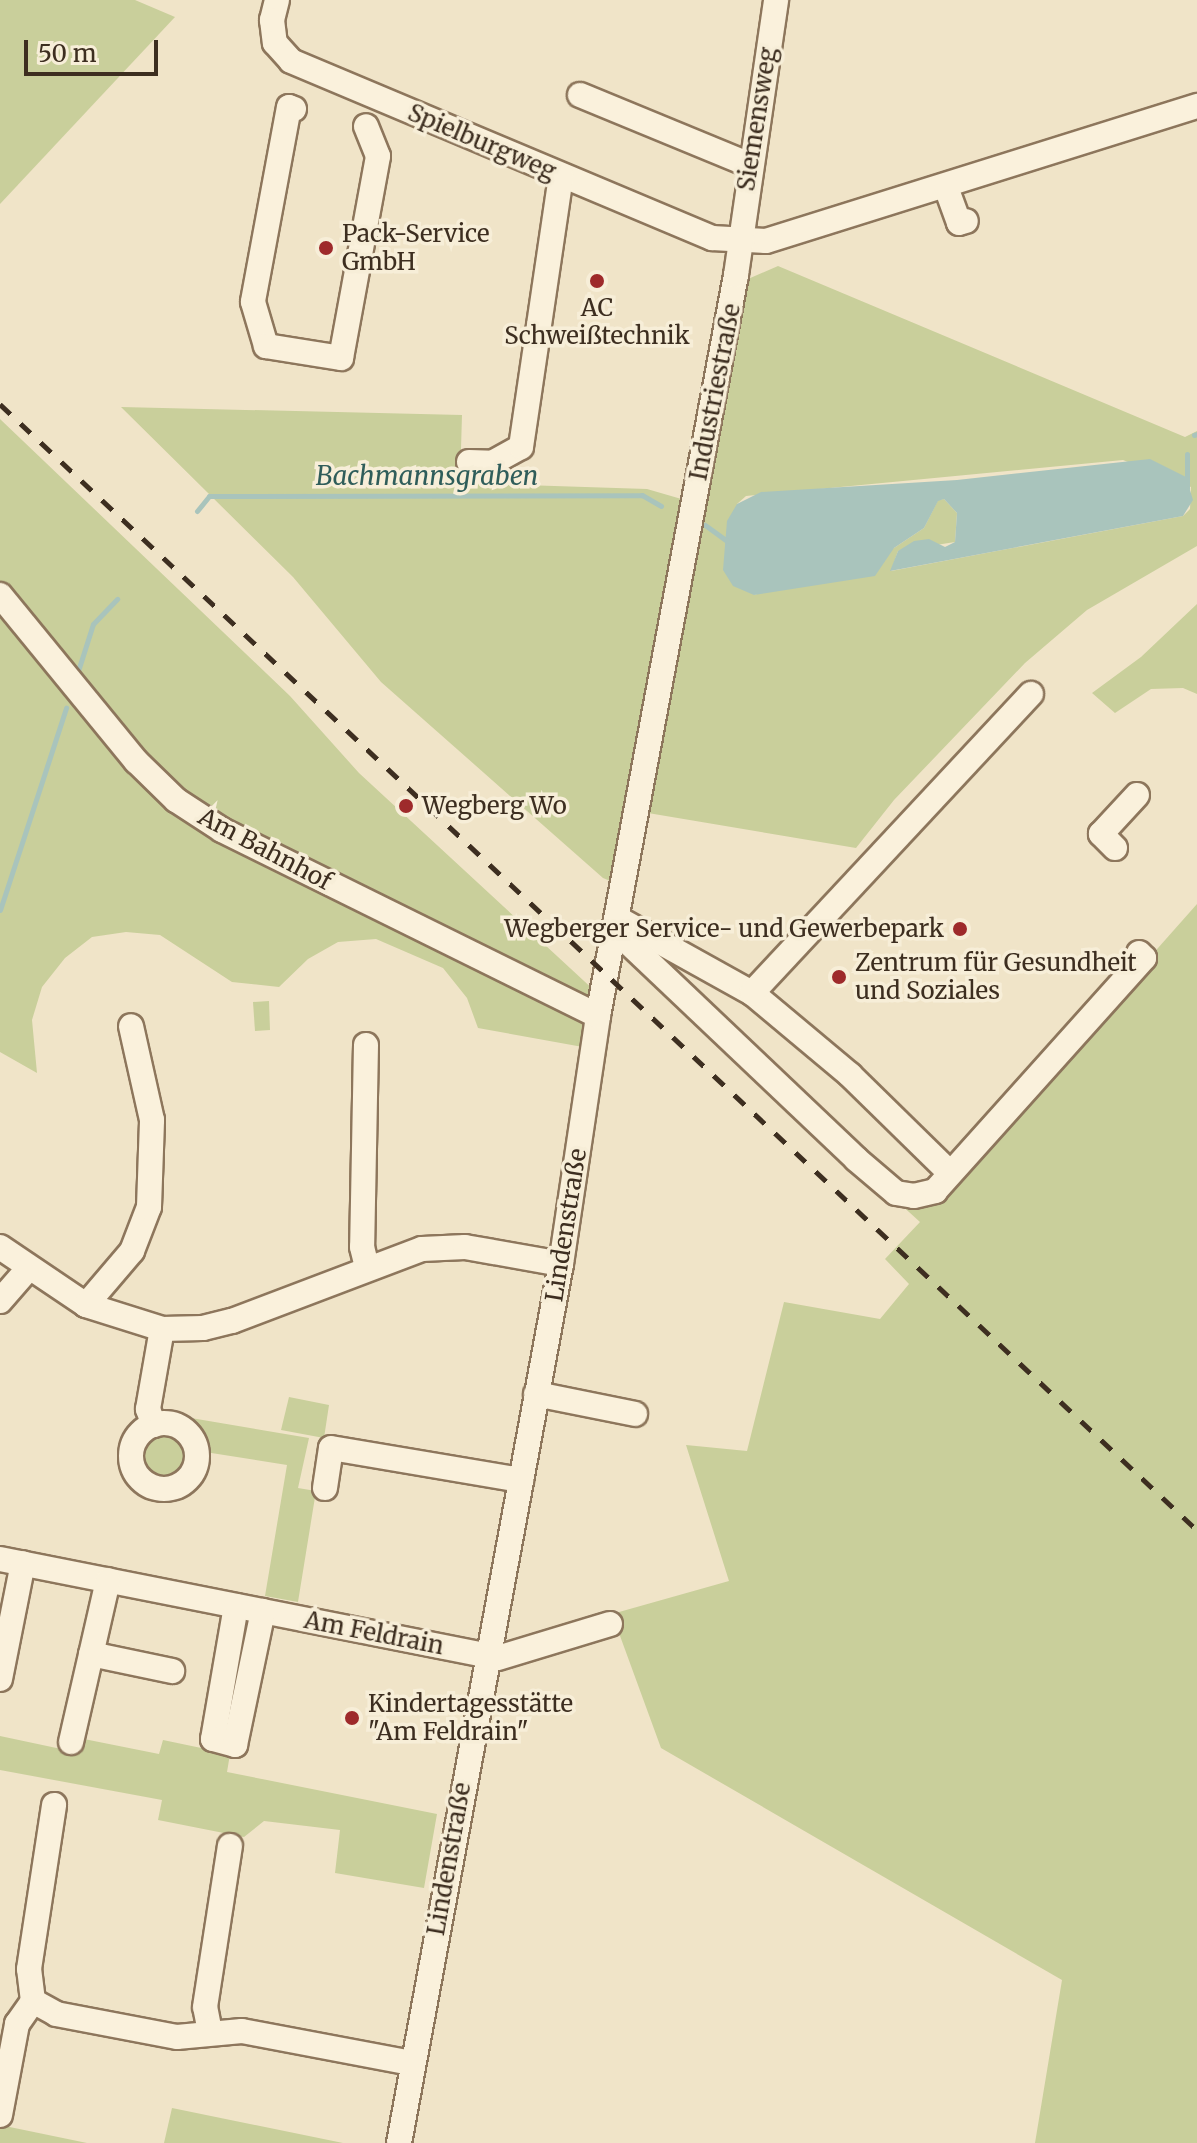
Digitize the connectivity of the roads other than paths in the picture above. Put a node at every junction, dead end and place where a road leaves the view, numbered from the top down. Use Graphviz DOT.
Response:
graph roads {
  1 [pos="277,0"];
  2 [pos="776,0"];
  3 [pos="580,95"];
  4 [pos="375,97"];
  5 [pos="1197,106"];
  6 [pos="294,109"];
  7 [pos="750,165"];
  8 [pos="561,176"];
  9 [pos="946,187"];
  10 [pos="960,223"];
  11 [pos="739,239"];
  12 [pos="469,462"];
  13 [pos="0,595"];
  14 [pos="1031,694"];
  15 [pos="1137,795"];
  16 [pos="1115,848"];
  17 [pos="616,924"];
  18 [pos="1139,953"];
  19 [pos="752,993"];
  20 [pos="598,1016"];
  21 [pos="131,1026"];
  22 [pos="366,1045"];
  23 [pos="950,1173"];
  24 [pos="0,1247"];
  25 [pos="561,1264"];
  26 [pos="367,1267"];
  27 [pos="27,1270"];
  28 [pos="0,1301"];
  29 [pos="86,1305"];
  30 [pos="162,1329"];
  31 [pos="536,1394"];
  32 [pos="635,1414"];
  33 [pos="154,1425"];
  34 [pos="521,1480"];
  35 [pos="325,1488"];
  36 [pos="11,1561"];
  37 [pos="108,1580"];
  38 [pos="236,1606"];
  39 [pos="263,1611"];
  40 [pos="610,1624"];
  41 [pos="91,1654"];
  42 [pos="491,1657"];
  43 [pos="172,1671"];
  44 [pos="0,1679"];
  45 [pos="71,1742"];
  46 [pos="54,1805"];
  47 [pos="230,1846"];
  48 [pos="33,2001"];
  49 [pos="210,2032"];
  50 [pos="412,2063"];
  51 [pos="0,2115"];
  52 [pos="399,2143"];
  1 -- 4 [label="street, Spielburgweg"];
  2 -- 7 [label="street, Siemensweg"];
  3 -- 7 [label="street"];
  4 -- 6 [label="street"];
  4 -- 8 [label="street, Spielburgweg"];
  5 -- 9 [label="street"];
  7 -- 11 [label="street, Siemensweg"];
  8 -- 11 [label="street, Spielburgweg"];
  8 -- 12 [label="street"];
  9 -- 10 [label="street"];
  9 -- 11 [label="street"];
  11 -- 17 [label="street, Industriestraße"];
  13 -- 20 [label="street, Am Bahnhof"];
  14 -- 19 [label="street"];
  15 -- 16 [label="street"];
  17 -- 19 [label="street"];
  17 -- 20 [label="street, Industriestraße"];
  17 -- 23 [label="street"];
  18 -- 23 [label="street"];
  19 -- 23 [label="street"];
  20 -- 25 [label="street, Lindenstraße"];
  21 -- 29 [label="street"];
  22 -- 26 [label="street"];
  24 -- 27 [label="street"];
  25 -- 26 [label="street"];
  25 -- 31 [label="street, Lindenstraße"];
  26 -- 30 [label="street"];
  27 -- 28 [label="street"];
  27 -- 29 [label="street"];
  29 -- 30 [label="street"];
  30 -- 33 [label="street"];
  31 -- 32 [label="street"];
  31 -- 34 [label="street, Lindenstraße"];
  34 -- 35 [label="street"];
  34 -- 42 [label="street, Lindenstraße"];
  36 -- 37 [label="street, Am Feldrain"];
  36 -- 44 [label="street"];
  37 -- 38 [label="street, Am Feldrain"];
  37 -- 41 [label="street"];
  38 -- 39 [label="street, Am Feldrain"];
  38 -- 39 [label="street"];
  39 -- 42 [label="street, Am Feldrain"];
  40 -- 42 [label="street"];
  41 -- 43 [label="street"];
  41 -- 45 [label="street"];
  42 -- 50 [label="street, Lindenstraße"];
  46 -- 48 [label="street"];
  47 -- 49 [label="street"];
  48 -- 49 [label="street"];
  48 -- 51 [label="street"];
  49 -- 50 [label="street"];
  50 -- 52 [label="street, Lindenstraße"];
}
